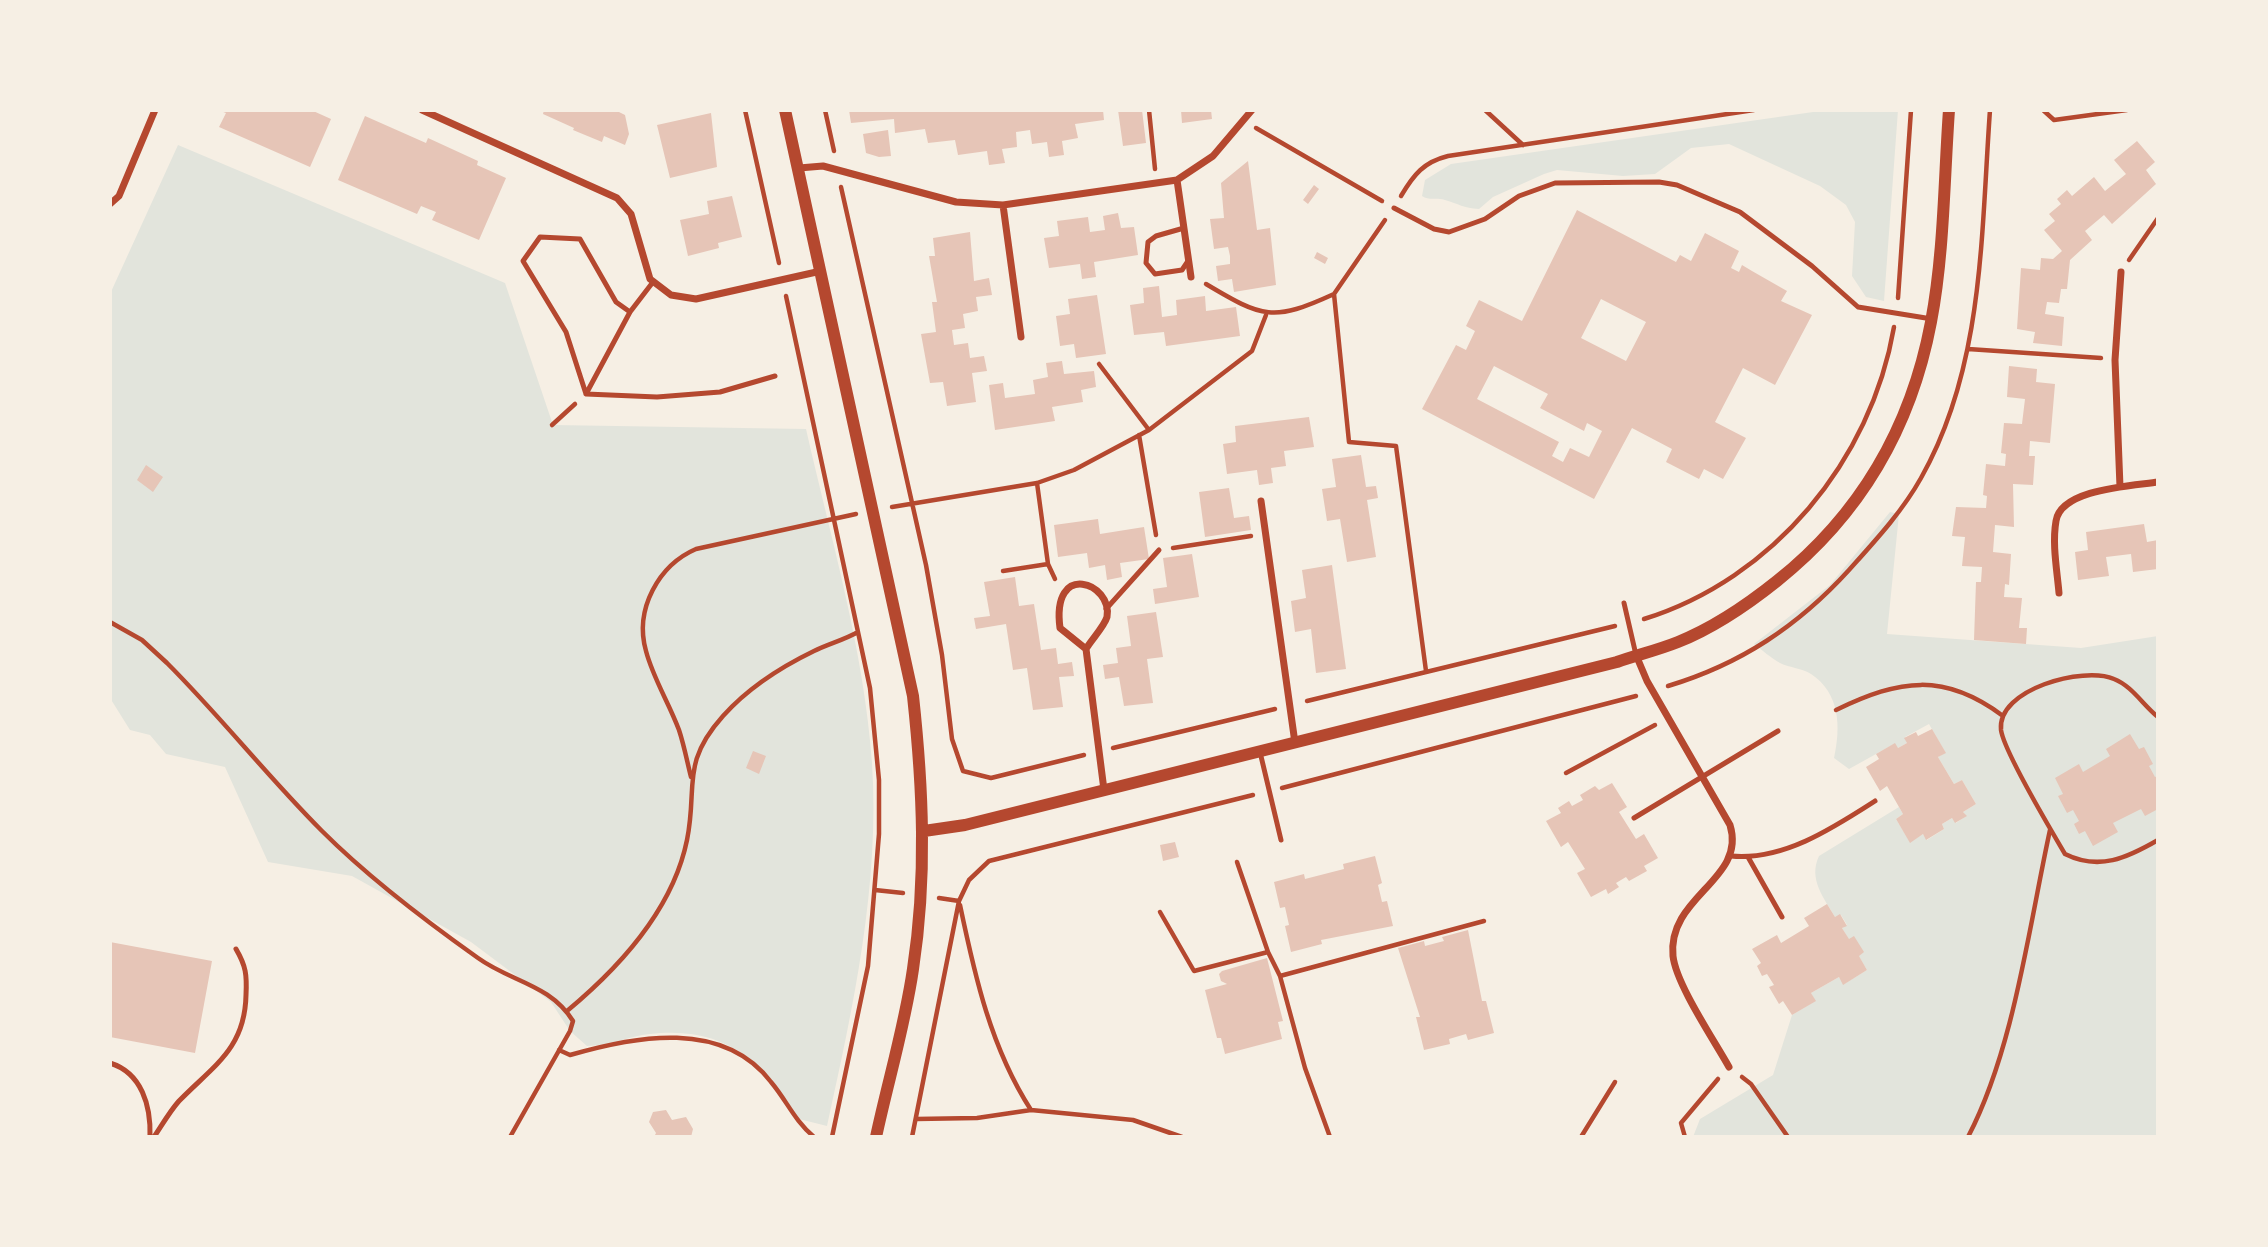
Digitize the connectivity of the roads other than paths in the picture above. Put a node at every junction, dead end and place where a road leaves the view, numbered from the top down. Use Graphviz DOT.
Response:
graph roads {
  1 [pos="155,110"];
  2 [pos="422,110"];
  3 [pos="785,110"];
  4 [pos="1949,110"];
  5 [pos="1251,111"];
  6 [pos="799,168"];
  7 [pos="1177,180"];
  8 [pos="110,204"];
  9 [pos="1003,205"];
  10 [pos="1394,208"];
  11 [pos="1184,228"];
  12 [pos="1189,258"];
  13 [pos="821,271"];
  14 [pos="2121,272"];
  15 [pos="1191,277"];
  16 [pos="653,282"];
  17 [pos="630,312"];
  18 [pos="1932,320"];
  19 [pos="1021,337"];
  20 [pos="775,376"];
  21 [pos="586,394"];
  22 [pos="2158,482"];
  23 [pos="2120,487"];
  24 [pos="1261,500"];
  25 [pos="1159,550"];
  26 [pos="2059,593"];
  27 [pos="1624,603"];
  28 [pos="1106,609"];
  29 [pos="1086,649"];
  30 [pos="1636,655"];
  31 [pos="1778,731"];
  32 [pos="1295,744"];
  33 [pos="1260,752"];
  34 [pos="1703,778"];
  35 [pos="1104,790"];
  36 [pos="1875,801"];
  37 [pos="1634,818"];
  38 [pos="924,831"];
  39 [pos="1281,840"];
  40 [pos="1731,856"];
  41 [pos="1748,858"];
  42 [pos="1782,918"];
  43 [pos="236,949"];
  44 [pos="110,1063"];
  45 [pos="1729,1067"];
  46 [pos="152,1137"];
  47 [pos="876,1137"];
  1 -- 8 [label="street"];
  2 -- 16 [label="street"];
  3 -- 6 [label="street"];
  4 -- 18 [label="street"];
  5 -- 7 [label="street"];
  6 -- 9 [label="street"];
  6 -- 13 [label="street"];
  7 -- 9 [label="street"];
  7 -- 11 [label="street"];
  9 -- 19 [label="street"];
  10 -- 18 [label="lane"];
  11 -- 12 [label="street"];
  11 -- 12 [label="lane"];
  12 -- 15 [label="street"];
  13 -- 16 [label="street"];
  13 -- 38 [label="street"];
  14 -- 23 [label="street"];
  16 -- 17 [label="lane"];
  17 -- 21 [label="lane"];
  17 -- 21 [label="lane"];
  18 -- 30 [label="street"];
  20 -- 21 [label="lane"];
  22 -- 23 [label="street"];
  23 -- 26 [label="street"];
  24 -- 32 [label="street"];
  25 -- 28 [label="lane"];
  27 -- 30 [label="lane"];
  28 -- 29 [label="street"];
  28 -- 29 [label="street"];
  29 -- 35 [label="street"];
  30 -- 32 [label="street"];
  30 -- 34 [label="street"];
  31 -- 34 [label="lane"];
  32 -- 33 [label="street"];
  33 -- 35 [label="street"];
  33 -- 39 [label="lane"];
  34 -- 37 [label="lane"];
  34 -- 40 [label="street"];
  35 -- 38 [label="street"];
  36 -- 41 [label="lane"];
  38 -- 47 [label="street"];
  40 -- 41 [label="lane"];
  40 -- 45 [label="street"];
  41 -- 42 [label="lane"];
  43 -- 46 [label="lane"];
  44 -- 46 [label="lane"];
}
